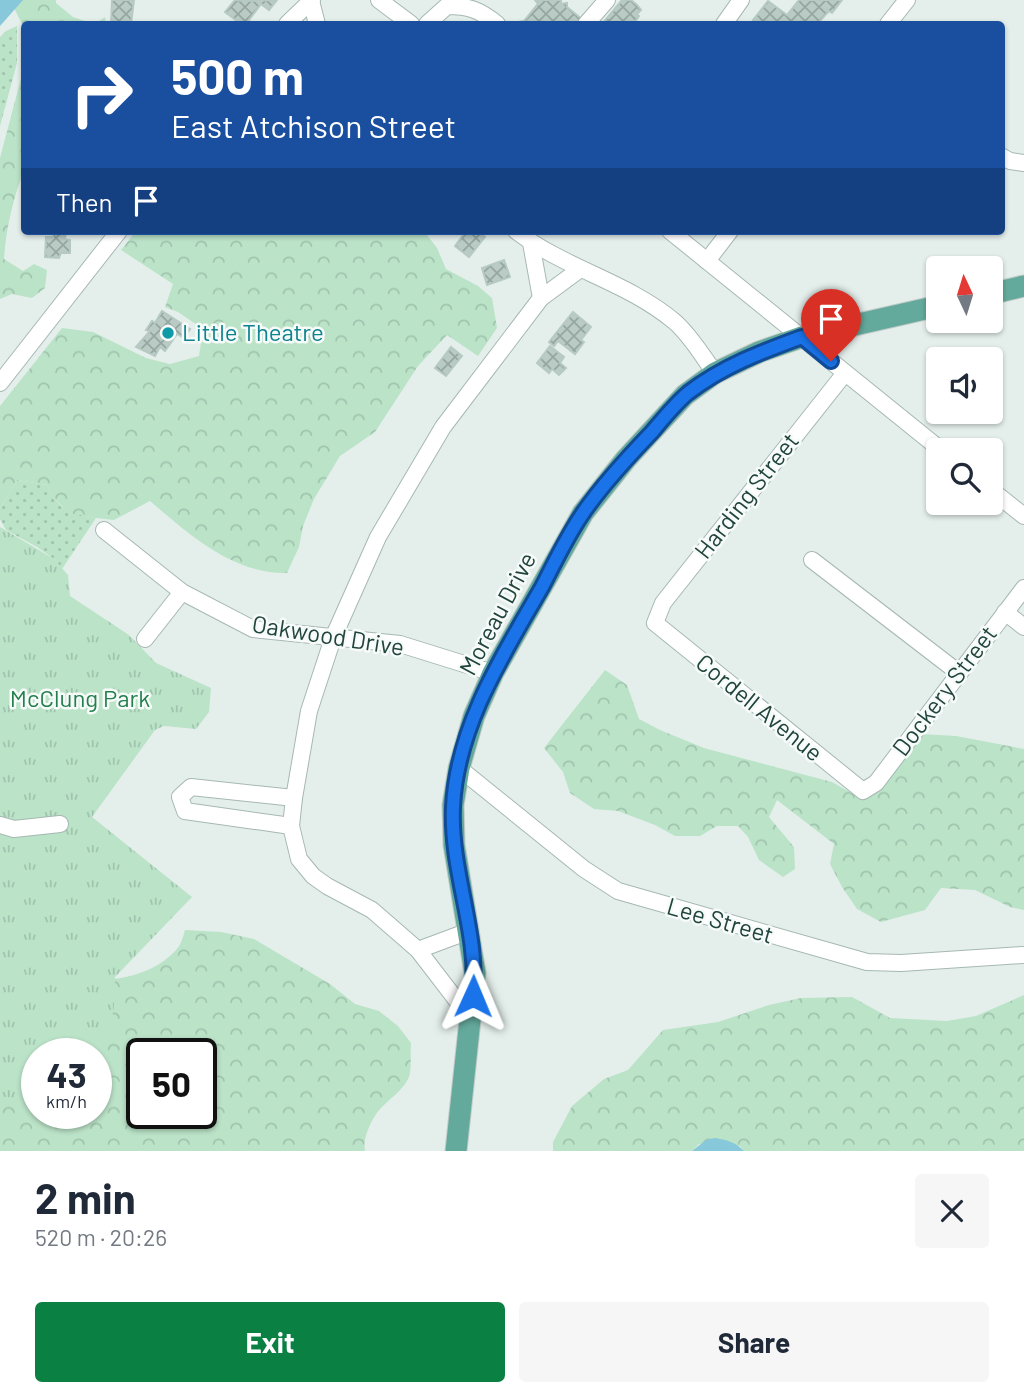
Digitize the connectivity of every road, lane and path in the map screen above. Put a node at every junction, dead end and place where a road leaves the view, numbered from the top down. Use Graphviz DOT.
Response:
graph roads {
  1 [pos="379,0"];
  2 [pos="607,0"];
  3 [pos="741,0"];
  4 [pos="907,0"];
  5 [pos="312,1"];
  6 [pos="290,21"];
  7 [pos="316,21"];
  8 [pos="407,21"];
  9 [pos="430,21"];
  10 [pos="493,21"];
  11 [pos="589,21"];
  12 [pos="726,21"];
  13 [pos="890,21"];
  14 [pos="1005,158"];
  15 [pos="1024,163"];
  16 [pos="116,235"];
  17 [pos="521,235"];
  18 [pos="675,235"];
  19 [pos="727,235"];
  20 [pos="531,243"];
  21 [pos="707,261"];
  22 [pos="579,270"];
  23 [pos="1024,286"];
  24 [pos="1003,290"];
  25 [pos="541,298"];
  26 [pos="926,309"];
  27 [pos="802,337"];
  28 [pos="715,373"];
  29 [pos="845,373"];
  30 [pos="0,383"];
  31 [pos="926,438"];
  32 [pos="1003,499"];
  33 [pos="1024,516"];
  34 [pos="104,530"];
  35 [pos="812,559"];
  36 [pos="1024,588"];
  37 [pos="181,592"];
  38 [pos="1005,612"];
  39 [pos="655,623"];
  40 [pos="1024,627"];
  41 [pos="333,638"];
  42 [pos="145,639"];
  43 [pos="494,673"];
  44 [pos="959,673"];
  45 [pos="459,768"];
  46 [pos="863,791"];
  47 [pos="294,798"];
  48 [pos="60,824"];
  49 [pos="0,825"];
  50 [pos="291,826"];
  51 [pos="469,931"];
  52 [pos="418,950"];
  53 [pos="1022,955"];
  54 [pos="471,1019"];
  55 [pos="456,1151"];
  1 -- 8 [label="street"];
  2 -- 11 [label="street"];
  3 -- 12 [label="street"];
  4 -- 13 [label="street"];
  5 -- 6 [label="street"];
  5 -- 7 [label="street"];
  9 -- 10 [label="street"];
  14 -- 15 [label="street"];
  16 -- 30 [label="street"];
  17 -- 20 [label="street"];
  18 -- 21 [label="street"];
  19 -- 21 [label="street"];
  20 -- 22 [label="street"];
  20 -- 25 [label="street"];
  21 -- 27 [label="street"];
  22 -- 25 [label="street"];
  22 -- 28 [label="street"];
  23 -- 24 [label="main road"];
  25 -- 41 [label="street"];
  26 -- 27 [label="main road, Moreau Drive"];
  27 -- 28 [label="main road, Moreau Drive"];
  27 -- 29 [label="street"];
  28 -- 43 [label="main road, Moreau Drive"];
  29 -- 31 [label="street"];
  29 -- 39 [label="street, Harding Street"];
  32 -- 33 [label="street"];
  34 -- 37 [label="street, Oakwood Drive"];
  35 -- 44 [label="street"];
  36 -- 38 [label="street, Dockery Street"];
  37 -- 41 [label="street, Oakwood Drive"];
  37 -- 42 [label="street"];
  38 -- 40 [label="street"];
  38 -- 44 [label="street, Dockery Street"];
  39 -- 46 [label="street, Cordell Avenue"];
  41 -- 43 [label="street, Oakwood Drive"];
  41 -- 47 [label="street"];
  43 -- 45 [label="main road, Moreau Drive"];
  44 -- 46 [label="street, Dockery Street"];
  45 -- 51 [label="main road, Moreau Drive"];
  45 -- 53 [label="street, Lee Street"];
  47 -- 50 [label="street"];
  47 -- 50 [label="street"];
  48 -- 49 [label="street"];
  50 -- 52 [label="street"];
  51 -- 52 [label="street"];
  51 -- 54 [label="main road, Moreau Drive"];
  52 -- 54 [label="street"];
  54 -- 55 [label="main road, Moreau Drive"];
}
